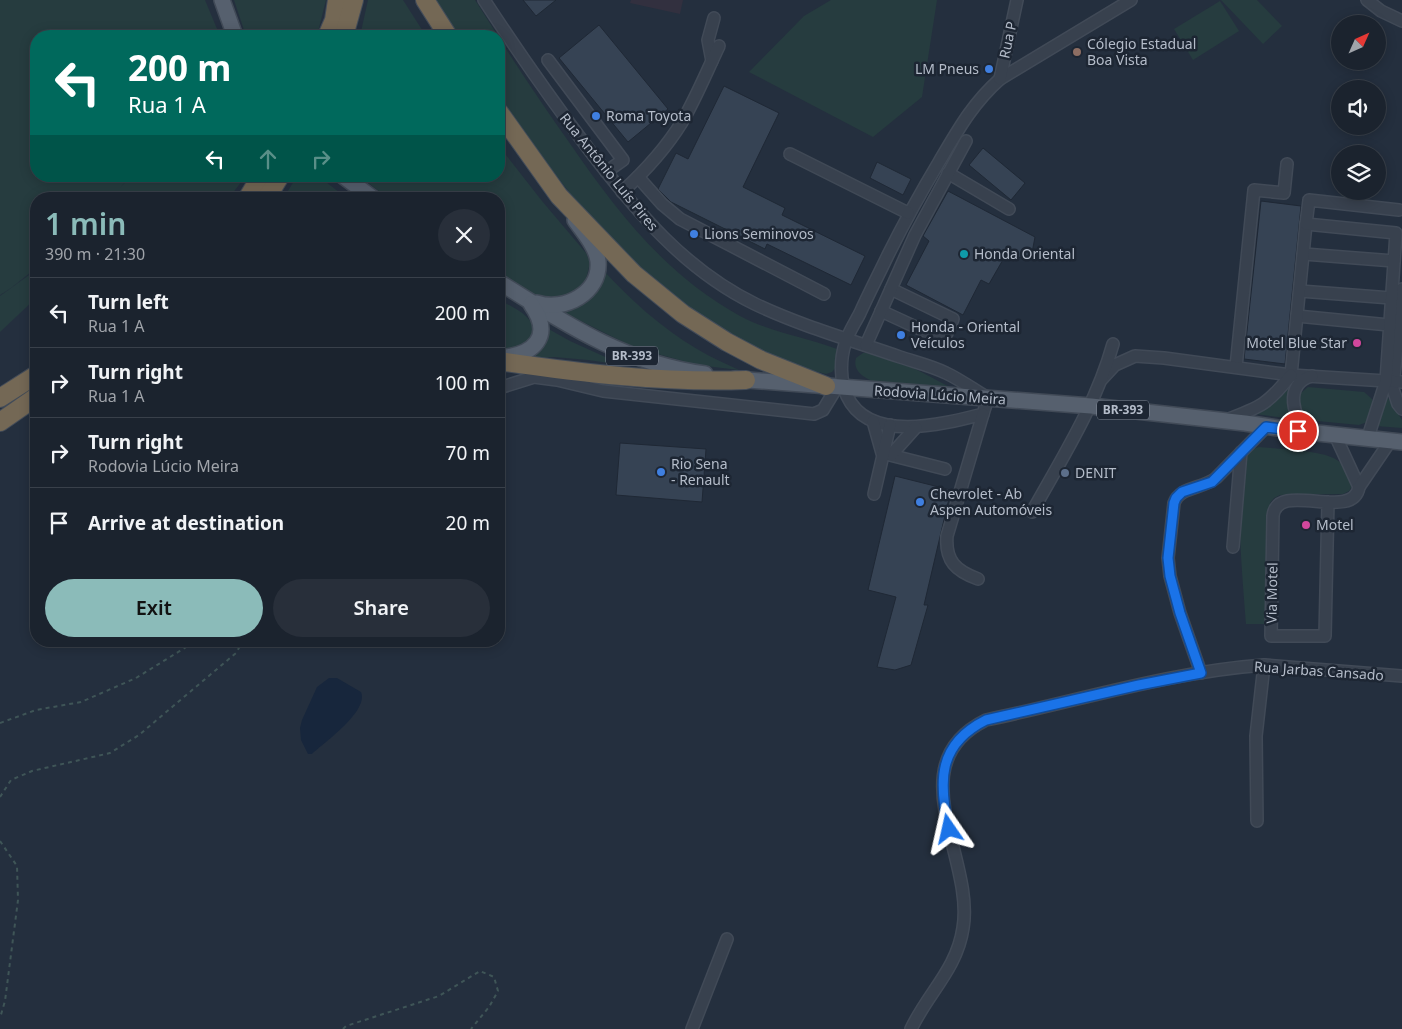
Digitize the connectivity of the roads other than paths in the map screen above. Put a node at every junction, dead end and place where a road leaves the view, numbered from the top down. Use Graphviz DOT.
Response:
graph roads {
  1 [pos="222,0"];
  2 [pos="337,0"];
  3 [pos="354,0"];
  4 [pos="425,0"];
  5 [pos="484,0"];
  6 [pos="1016,0"];
  7 [pos="1130,0"];
  8 [pos="1367,0"];
  9 [pos="714,18"];
  10 [pos="1402,21"];
  11 [pos="233,30"];
  12 [pos="330,30"];
  13 [pos="346,30"];
  14 [pos="444,30"];
  15 [pos="504,30"];
  16 [pos="505,32"];
  17 [pos="719,46"];
  18 [pos="548,60"];
  19 [pos="712,61"];
  20 [pos="1000,79"];
  21 [pos="505,120"];
  22 [pos="966,141"];
  23 [pos="790,154"];
  24 [pos="1287,164"];
  25 [pos="606,172"];
  26 [pos="948,173"];
  27 [pos="638,177"];
  28 [pos="351,182"];
  29 [pos="365,192"];
  30 [pos="622,192"];
  31 [pos="559,196"];
  32 [pos="1009,209"];
  33 [pos="1399,210"];
  34 [pos="908,214"];
  35 [pos="1306,224"];
  36 [pos="1304,254"];
  37 [pos="1394,261"];
  38 [pos="505,286"];
  39 [pos="890,289"];
  40 [pos="1402,289"];
  41 [pos="1300,291"];
  42 [pos="824,294"];
  43 [pos="1391,298"];
  44 [pos="528,301"];
  45 [pos="881,311"];
  46 [pos="1297,316"];
  47 [pos="1389,325"];
  48 [pos="847,339"];
  49 [pos="1114,344"];
  50 [pos="866,345"];
  51 [pos="505,358"];
  52 [pos="505,362"];
  53 [pos="1236,367"];
  54 [pos="534,372"];
  55 [pos="1291,374"];
  56 [pos="1313,376"];
  57 [pos="30,379"];
  58 [pos="1102,379"];
  59 [pos="746,380"];
  60 [pos="1394,381"];
  61 [pos="505,385"];
  62 [pos="835,387"];
  63 [pos="0,398"];
  64 [pos="988,398"];
  65 [pos="30,401"];
  66 [pos="1091,406"];
  67 [pos="1402,409"];
  68 [pos="983,414"];
  69 [pos="873,421"];
  70 [pos="0,422"];
  71 [pos="1221,422"];
  72 [pos="890,425"];
  73 [pos="916,426"];
  74 [pos="1266,427"];
  75 [pos="1312,433"];
  76 [pos="1335,435"];
  77 [pos="1368,437"];
  78 [pos="1397,441"];
  79 [pos="1240,452"];
  80 [pos="887,454"];
  81 [pos="945,469"];
  82 [pos="1359,487"];
  83 [pos="874,494"];
  84 [pos="1328,502"];
  85 [pos="1032,512"];
  86 [pos="1233,546"];
  87 [pos="978,579"];
  88 [pos="1264,665"];
  89 [pos="1201,673"];
  90 [pos="1402,676"];
  91 [pos="1257,821"];
  92 [pos="727,939"];
  93 [pos="692,1029"];
  94 [pos="911,1029"];
  1 -- 11 [label="main road"];
  2 -- 12 [label="highway"];
  3 -- 13 [label="highway"];
  4 -- 14 [label="highway"];
  5 -- 15 [label="street, Rua Antônio Luís Pires"];
  6 -- 20 [label="street, Rua P"];
  7 -- 20 [label="street"];
  8 -- 10 [label="street"];
  9 -- 19 [label="street"];
  16 -- 25 [label="street, Rua Antônio Luís Pires"];
  17 -- 19 [label="street"];
  18 -- 25 [label="street"];
  19 -- 27 [label="street"];
  20 -- 34 [label="street"];
  21 -- 31 [label="highway"];
  22 -- 26 [label="street"];
  23 -- 34 [label="street"];
  24 -- 53 [label="street"];
  25 -- 30 [label="street, Rua Antônio Luís Pires"];
  26 -- 32 [label="street"];
  26 -- 39 [label="street"];
  27 -- 30 [label="street"];
  27 -- 42 [label="street"];
  28 -- 29 [label="main road"];
  30 -- 48 [label="street, Rua Antônio Luís Pires"];
  31 -- 44 [label="main road"];
  31 -- 62 [label="highway"];
  33 -- 35 [label="street"];
  34 -- 48 [label="street"];
  35 -- 36 [label="street"];
  35 -- 37 [label="street"];
  36 -- 37 [label="street"];
  36 -- 41 [label="street"];
  37 -- 43 [label="street"];
  38 -- 44 [label="main road, Rodovia Lúcio Meira / BR-393"];
  39 -- 45 [label="street"];
  39 -- 45 [label="street"];
  40 -- 60 [label="street"];
  41 -- 43 [label="street"];
  41 -- 46 [label="street"];
  43 -- 47 [label="street"];
  44 -- 51 [label="main road"];
  44 -- 59 [label="main road, Rodovia Lúcio Meira / BR-393"];
  45 -- 50 [label="street"];
  46 -- 47 [label="street"];
  46 -- 55 [label="street"];
  47 -- 60 [label="street"];
  48 -- 50 [label="street, Rua Antônio Luís Pires"];
  48 -- 62 [label="street"];
  49 -- 58 [label="street"];
  50 -- 64 [label="street, Rua Antônio Luís Pires"];
  52 -- 54 [label="highway"];
  53 -- 55 [label="street"];
  53 -- 58 [label="street"];
  54 -- 59 [label="highway"];
  54 -- 61 [label="street"];
  54 -- 62 [label="street"];
  55 -- 56 [label="street"];
  55 -- 71 [label="street"];
  56 -- 60 [label="street"];
  56 -- 75 [label="street"];
  57 -- 63 [label="highway"];
  58 -- 66 [label="street"];
  59 -- 62 [label="main road, Rodovia Lúcio Meira / BR-393"];
  60 -- 67 [label="street"];
  60 -- 77 [label="street"];
  62 -- 64 [label="main road, Rodovia Lúcio Meira / BR-393"];
  62 -- 69 [label="street"];
  64 -- 66 [label="main road, Rodovia Lúcio Meira / BR-393"];
  64 -- 68 [label="street"];
  65 -- 70 [label="highway"];
  66 -- 71 [label="main road, Rodovia Lúcio Meira / BR-393"];
  66 -- 85 [label="street"];
  68 -- 73 [label="street"];
  68 -- 87 [label="street"];
  69 -- 72 [label="street"];
  69 -- 80 [label="street"];
  71 -- 74 [label="main road, Rodovia Lúcio Meira / BR-393"];
  72 -- 73 [label="street"];
  72 -- 80 [label="street"];
  73 -- 80 [label="street"];
  74 -- 75 [label="main road, Rodovia Lúcio Meira / BR-393"];
  74 -- 79 [label="street"];
  75 -- 76 [label="main road, Rodovia Lúcio Meira / BR-393"];
  76 -- 77 [label="main road, Rodovia Lúcio Meira / BR-393"];
  76 -- 82 [label="street"];
  77 -- 78 [label="main road, Rodovia Lúcio Meira / BR-393"];
  78 -- 82 [label="street"];
  79 -- 86 [label="street"];
  79 -- 89 [label="street"];
  80 -- 81 [label="street"];
  80 -- 83 [label="street"];
  82 -- 84 [label="street"];
  84 -- 84 [label="street, Via Motel"];
  88 -- 89 [label="street, Rua Jarbas Cansado"];
  88 -- 90 [label="street, Rua Jarbas Cansado"];
  88 -- 91 [label="street"];
  89 -- 94 [label="street, Rua Jarbas Cansado"];
  92 -- 93 [label="street"];
}
